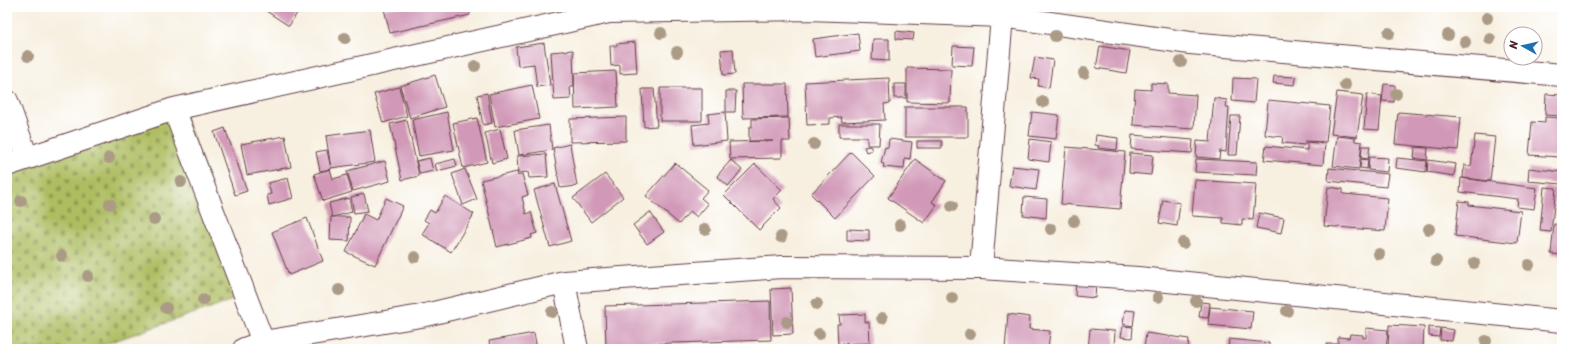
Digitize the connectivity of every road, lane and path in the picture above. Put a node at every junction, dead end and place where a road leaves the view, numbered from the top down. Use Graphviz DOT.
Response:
graph roads {
  1 [pos="809,8"];
  2 [pos="606,10"];
  3 [pos="1002,16"];
  4 [pos="1562,75"];
  5 [pos="7,101"];
  6 [pos="174,109"];
  7 [pos="17,161"];
  8 [pos="981,268"];
  9 [pos="564,282"];
  10 [pos="1562,320"];
  11 [pos="254,346"];
  12 [pos="577,349"];
  1 -- 2 [label="street"];
  1 -- 3 [label="street"];
  2 -- 6 [label="street"];
  3 -- 4 [label="street"];
  3 -- 8 [label="street"];
  5 -- 7 [label="street"];
  6 -- 7 [label="street"];
  6 -- 11 [label="street"];
  8 -- 9 [label="street"];
  8 -- 10 [label="street"];
  9 -- 11 [label="street"];
  9 -- 12 [label="street"];
}
